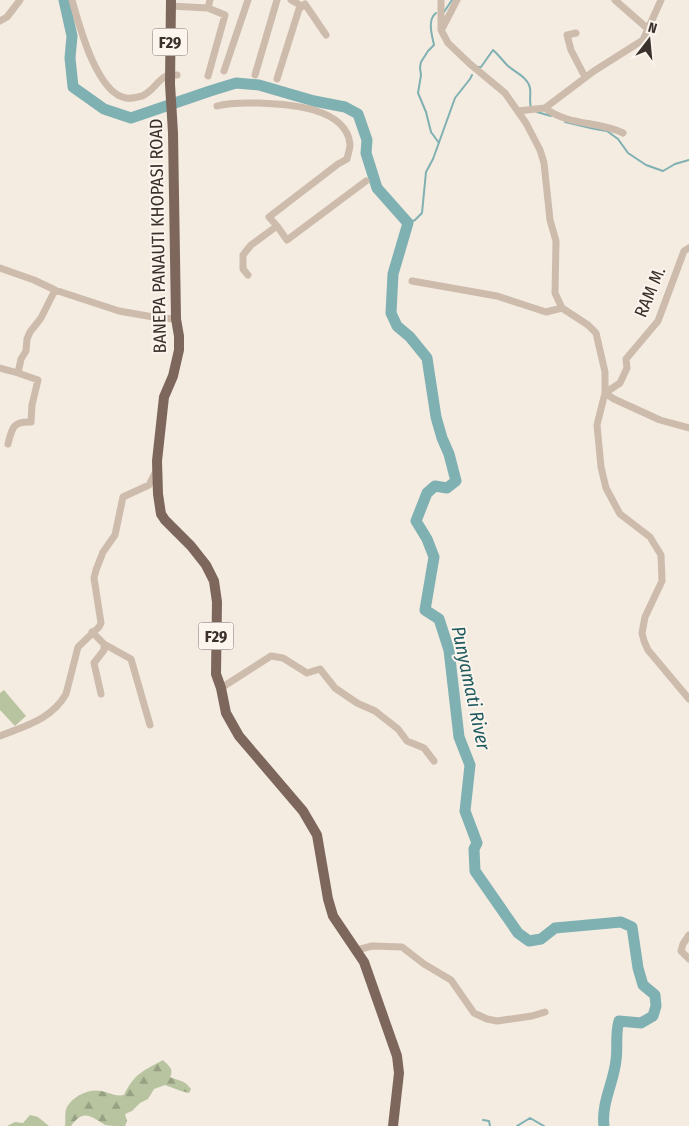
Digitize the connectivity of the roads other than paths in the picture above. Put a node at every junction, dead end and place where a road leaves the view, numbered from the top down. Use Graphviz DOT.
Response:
graph roads {
  1 [pos="20,0"];
  2 [pos="72,0"];
  3 [pos="210,0"];
  4 [pos="248,0"];
  5 [pos="277,0"];
  6 [pos="291,0"];
  7 [pos="441,0"];
  8 [pos="457,0"];
  9 [pos="614,0"];
  10 [pos="661,0"];
  11 [pos="171,3"];
  12 [pos="302,6"];
  13 [pos="208,8"];
  14 [pos="0,21"];
  15 [pos="648,29"];
  16 [pos="441,30"];
  17 [pos="576,33"];
  18 [pos="326,35"];
  19 [pos="224,71"];
  20 [pos="255,75"];
  21 [pos="208,76"];
  22 [pos="172,78"];
  23 [pos="585,78"];
  24 [pos="277,80"];
  25 [pos="217,106"];
  26 [pos="542,109"];
  27 [pos="520,110"];
  28 [pos="624,133"];
  29 [pos="366,181"];
  30 [pos="277,226"];
  31 [pos="689,248"];
  32 [pos="0,268"];
  33 [pos="248,275"];
  34 [pos="412,281"];
  35 [pos="54,290"];
  36 [pos="562,308"];
  37 [pos="176,319"];
  38 [pos="0,368"];
  39 [pos="18,373"];
  40 [pos="604,393"];
  41 [pos="689,428"];
  42 [pos="8,444"];
  43 [pos="157,471"];
  44 [pos="92,632"];
  45 [pos="104,644"];
  46 [pos="221,688"];
  47 [pos="101,694"];
  48 [pos="689,699"];
  49 [pos="150,726"];
  50 [pos="0,736"];
  51 [pos="434,761"];
  52 [pos="689,935"];
  53 [pos="357,950"];
  54 [pos="689,959"];
  55 [pos="545,1012"];
  56 [pos="393,1126"];
  1 -- 14 [label="street"];
  2 -- 22 [label="street"];
  3 -- 13 [label="street"];
  4 -- 19 [label="street"];
  5 -- 20 [label="street"];
  6 -- 12 [label="street"];
  7 -- 16 [label="street"];
  8 -- 16 [label="street"];
  9 -- 15 [label="street"];
  10 -- 15 [label="street"];
  11 -- 13 [label="street"];
  11 -- 22 [label="main road, F29"];
  12 -- 18 [label="street"];
  12 -- 24 [label="street"];
  13 -- 21 [label="street"];
  15 -- 23 [label="street"];
  16 -- 27 [label="street"];
  17 -- 23 [label="street"];
  22 -- 37 [label="main road, BANEPA PANAUTI KHOPASI ROAD / F29"];
  23 -- 26 [label="street"];
  25 -- 30 [label="street"];
  26 -- 27 [label="street"];
  26 -- 28 [label="street"];
  27 -- 36 [label="street"];
  29 -- 30 [label="street"];
  30 -- 33 [label="street"];
  31 -- 40 [label="street, RAM M."];
  32 -- 35 [label="street"];
  34 -- 36 [label="street"];
  35 -- 37 [label="street"];
  35 -- 39 [label="street"];
  36 -- 40 [label="street"];
  37 -- 43 [label="main road, BANEPA PANAUTI KHOPASI ROAD / F29"];
  38 -- 39 [label="street"];
  39 -- 42 [label="street"];
  40 -- 41 [label="street"];
  40 -- 48 [label="street"];
  43 -- 44 [label="street"];
  43 -- 46 [label="main road, BANEPA PANAUTI KHOPASI ROAD / F29"];
  44 -- 45 [label="street"];
  44 -- 50 [label="street"];
  45 -- 47 [label="street"];
  45 -- 49 [label="street"];
  46 -- 51 [label="street"];
  46 -- 53 [label="main road, BANEPA PANAUTI KHOPASI ROAD / F29"];
  52 -- 54 [label="street"];
  53 -- 55 [label="street"];
  53 -- 56 [label="main road, BANEPA PANAUTI KHOPASI ROAD / F29"];
}
